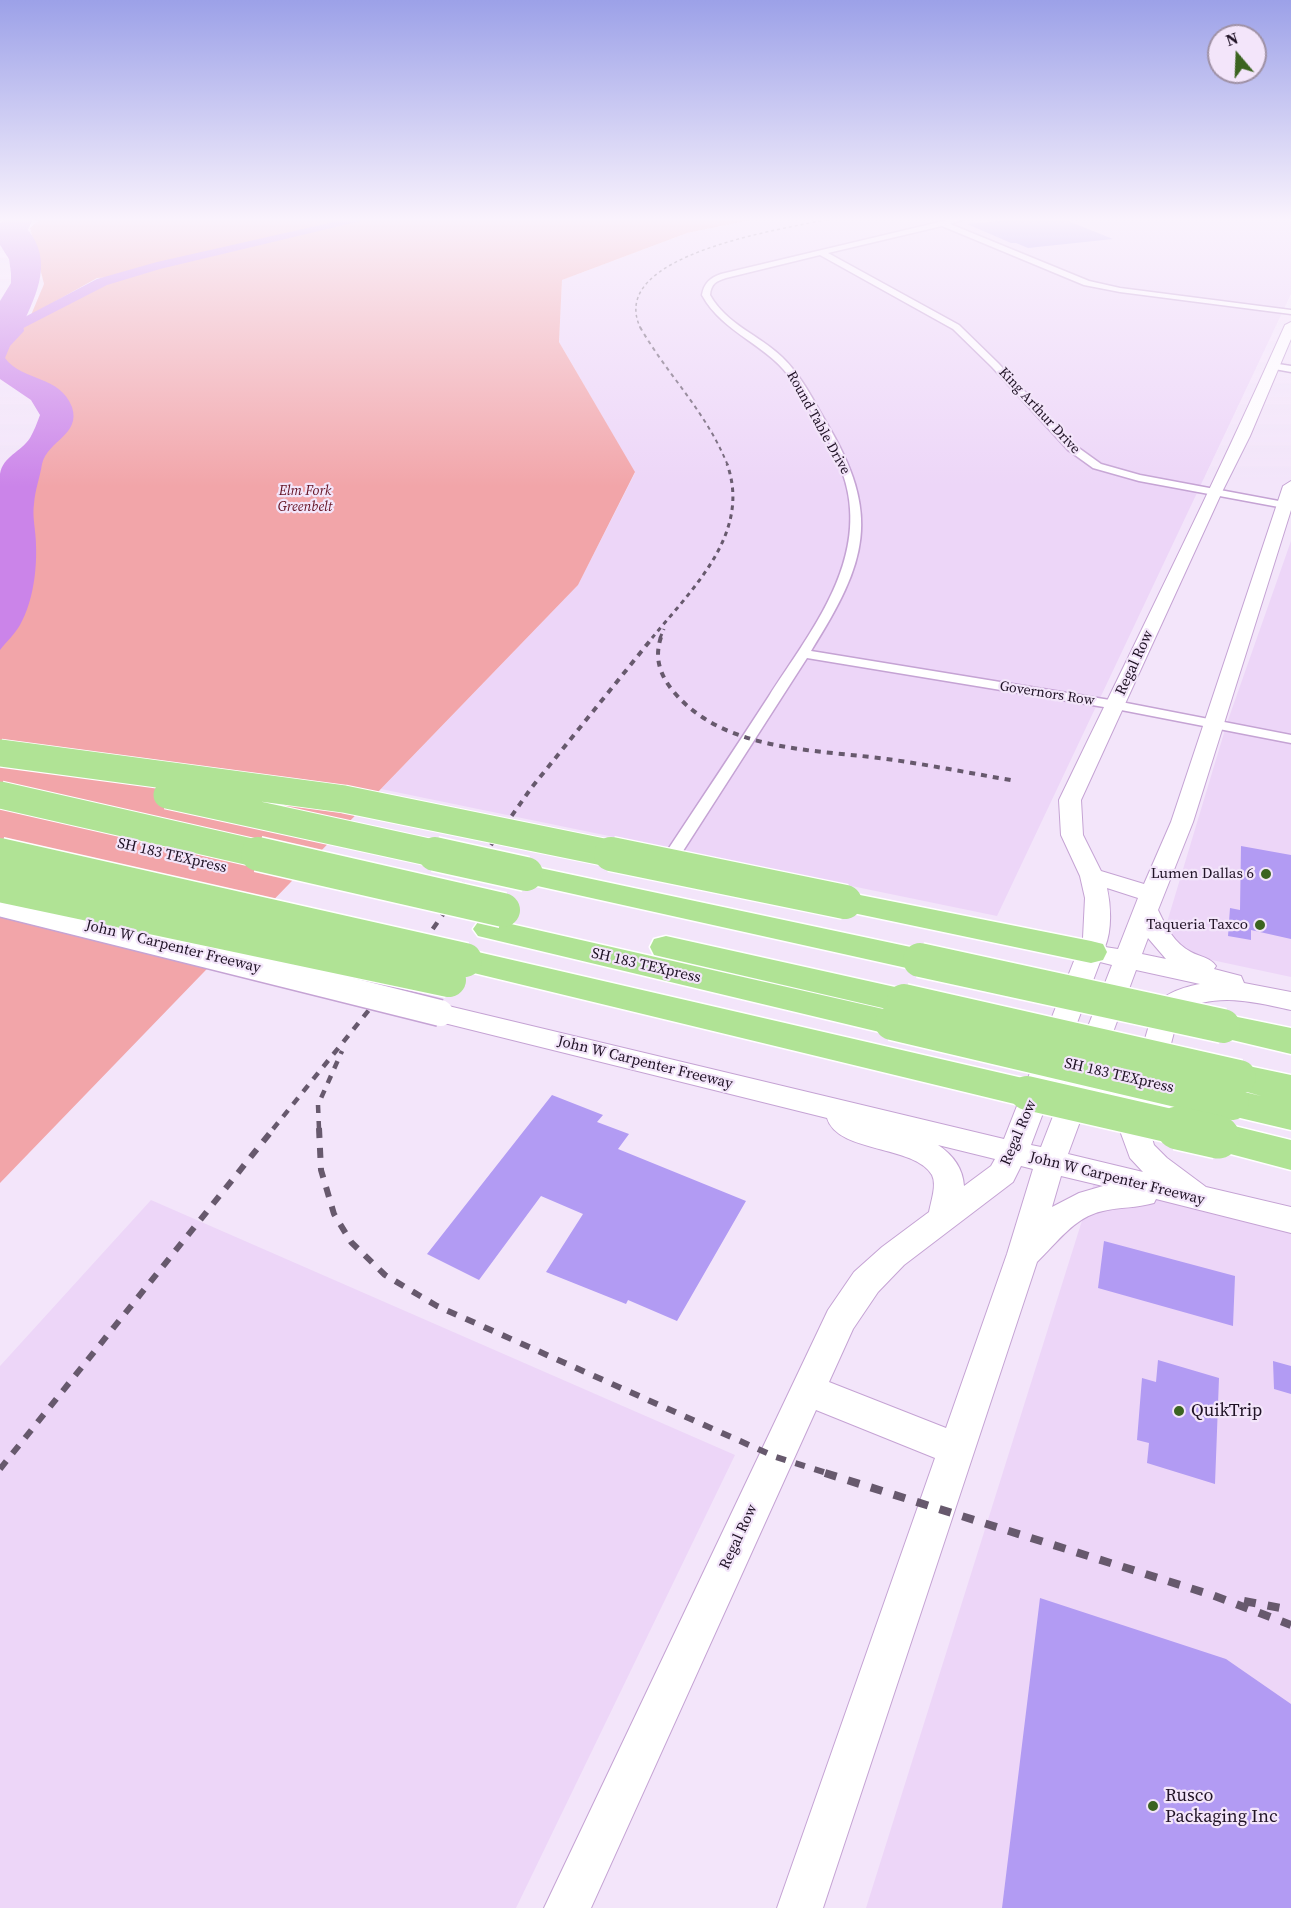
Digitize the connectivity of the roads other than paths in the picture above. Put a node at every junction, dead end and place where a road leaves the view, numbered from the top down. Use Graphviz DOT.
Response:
graph roads {
  1 [pos="714,308"];
  2 [pos="922,308"];
  3 [pos="1261,308"];
  4 [pos="1291,312"];
  5 [pos="1291,325"];
  6 [pos="1272,366"];
  7 [pos="1291,369"];
  8 [pos="1291,486"];
  9 [pos="1214,492"];
  10 [pos="1284,505"];
  11 [pos="802,653"];
  12 [pos="1116,705"];
  13 [pos="1213,724"];
  14 [pos="1291,739"];
  15 [pos="0,755"];
  16 [pos="0,795"];
  17 [pos="0,816"];
  18 [pos="677,848"];
  19 [pos="0,855"];
  20 [pos="1092,876"];
  21 [pos="0,885"];
  22 [pos="1149,902"];
  23 [pos="0,903"];
  24 [pos="496,920"];
  25 [pos="1091,952"];
  26 [pos="1128,960"];
  27 [pos="457,970"];
  28 [pos="1291,985"];
  29 [pos="1291,994"];
  30 [pos="1291,1001"];
  31 [pos="1291,1041"];
  32 [pos="1291,1089"];
  33 [pos="1235,1090"];
  34 [pos="821,1105"];
  35 [pos="1291,1116"];
  36 [pos="1013,1153"];
  37 [pos="1291,1155"];
  38 [pos="1050,1162"];
  39 [pos="1172,1192"];
  40 [pos="1204,1200"];
  41 [pos="943,1219"];
  42 [pos="1291,1220"];
  43 [pos="1023,1254"];
  44 [pos="808,1390"];
  45 [pos="957,1449"];
  46 [pos="567,1908"];
  47 [pos="800,1908"];
  1 -- 11 [label="street, Round Table Drive"];
  2 -- 9 [label="street, King Arthur Drive"];
  3 -- 4 [label="street"];
  5 -- 6 [label="main road, Regal Row"];
  6 -- 7 [label="street"];
  6 -- 9 [label="main road, Regal Row"];
  8 -- 10 [label="main road"];
  9 -- 10 [label="street, King Arthur Drive"];
  9 -- 12 [label="main road, Regal Row"];
  10 -- 13 [label="main road"];
  11 -- 12 [label="street, Governors Row"];
  11 -- 18 [label="street, Round Table Drive"];
  12 -- 13 [label="street, Governors Row"];
  12 -- 20 [label="main road, Regal Row"];
  13 -- 14 [label="street, Governors Row"];
  13 -- 22 [label="main road"];
  15 -- 25 [label="highway, bridge"];
  15 -- 31 [label="highway, bridge"];
  16 -- 24 [label="highway, SH 183 TEXpress, bridge"];
  17 -- 24 [label="highway, SH 183 TEXpress"];
  19 -- 27 [label="highway, bridge"];
  20 -- 22 [label="main road"];
  20 -- 25 [label="main road, Regal Row"];
  21 -- 27 [label="highway, bridge"];
  22 -- 26 [label="main road"];
  22 -- 28 [label="main road"];
  23 -- 34 [label="main road, John W Carpenter Freeway, bridge"];
  24 -- 33 [label="highway, SH 183 TEXpress, bridge"];
  25 -- 26 [label="main road"];
  25 -- 36 [label="main road, Regal Row"];
  26 -- 29 [label="main road"];
  26 -- 38 [label="main road"];
  27 -- 37 [label="highway, bridge"];
  30 -- 40 [label="main road"];
  32 -- 33 [label="highway, SH 183 TEXpress"];
  33 -- 35 [label="highway, SH 183 TEXpress"];
  34 -- 36 [label="main road, John W Carpenter Freeway"];
  34 -- 41 [label="main road"];
  36 -- 38 [label="main road, John W Carpenter Freeway"];
  36 -- 41 [label="main road, Regal Row"];
  38 -- 39 [label="main road, John W Carpenter Freeway"];
  38 -- 43 [label="main road"];
  39 -- 40 [label="main road, John W Carpenter Freeway"];
  39 -- 43 [label="main road"];
  40 -- 42 [label="main road, John W Carpenter Freeway"];
  41 -- 44 [label="main road, Regal Row"];
  43 -- 45 [label="main road"];
  44 -- 45 [label="main road"];
  44 -- 46 [label="main road, Regal Row"];
  45 -- 47 [label="main road"];
}
